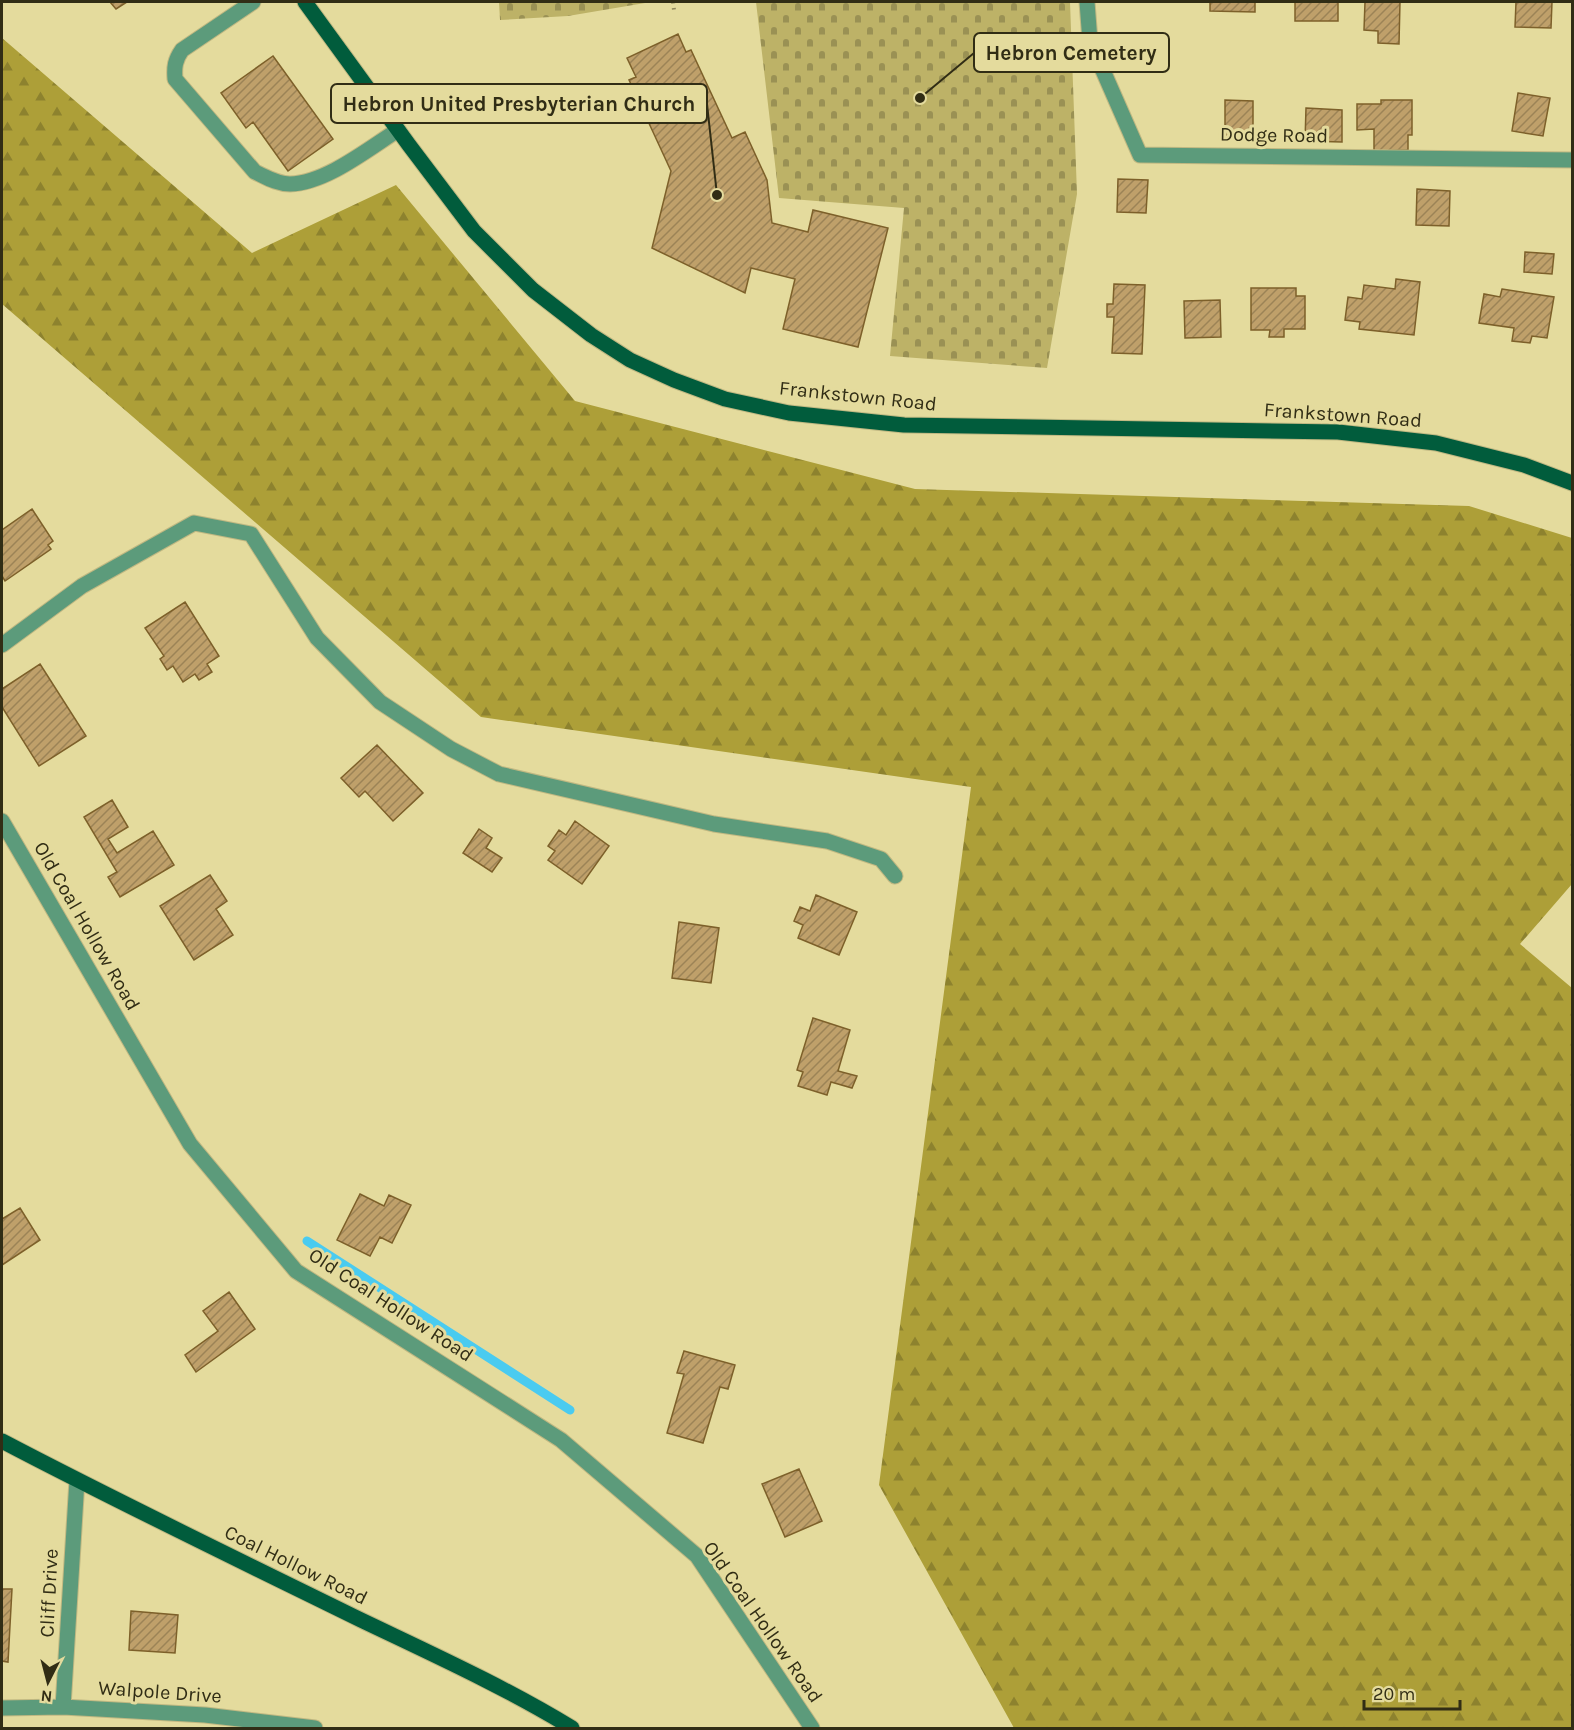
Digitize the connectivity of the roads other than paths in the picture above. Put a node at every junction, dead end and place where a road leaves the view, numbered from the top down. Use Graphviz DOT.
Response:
graph roads {
  1 [pos="253,2"];
  2 [pos="304,2"];
  3 [pos="1087,2"];
  4 [pos="398,130"];
  5 [pos="1572,160"];
  6 [pos="1572,483"];
  7 [pos="2,645"];
  8 [pos="2,821"];
  9 [pos="895,876"];
  10 [pos="2,1441"];
  11 [pos="76,1480"];
  12 [pos="63,1707"];
  13 [pos="2,1708"];
  14 [pos="315,1728"];
  15 [pos="572,1728"];
  16 [pos="812,1728"];
  1 -- 4 [label="street"];
  2 -- 4 [label="main road, Frankstown Road"];
  3 -- 5 [label="street, Dodge Road"];
  4 -- 6 [label="main road, Frankstown Road"];
  7 -- 9 [label="street"];
  8 -- 16 [label="street, Old Coal Hollow Road"];
  10 -- 11 [label="main road, Coal Hollow Road"];
  11 -- 12 [label="street, Cliff Drive"];
  11 -- 15 [label="main road, Coal Hollow Road"];
  12 -- 13 [label="street, Walpole Drive"];
  12 -- 14 [label="street, Walpole Drive"];
}
